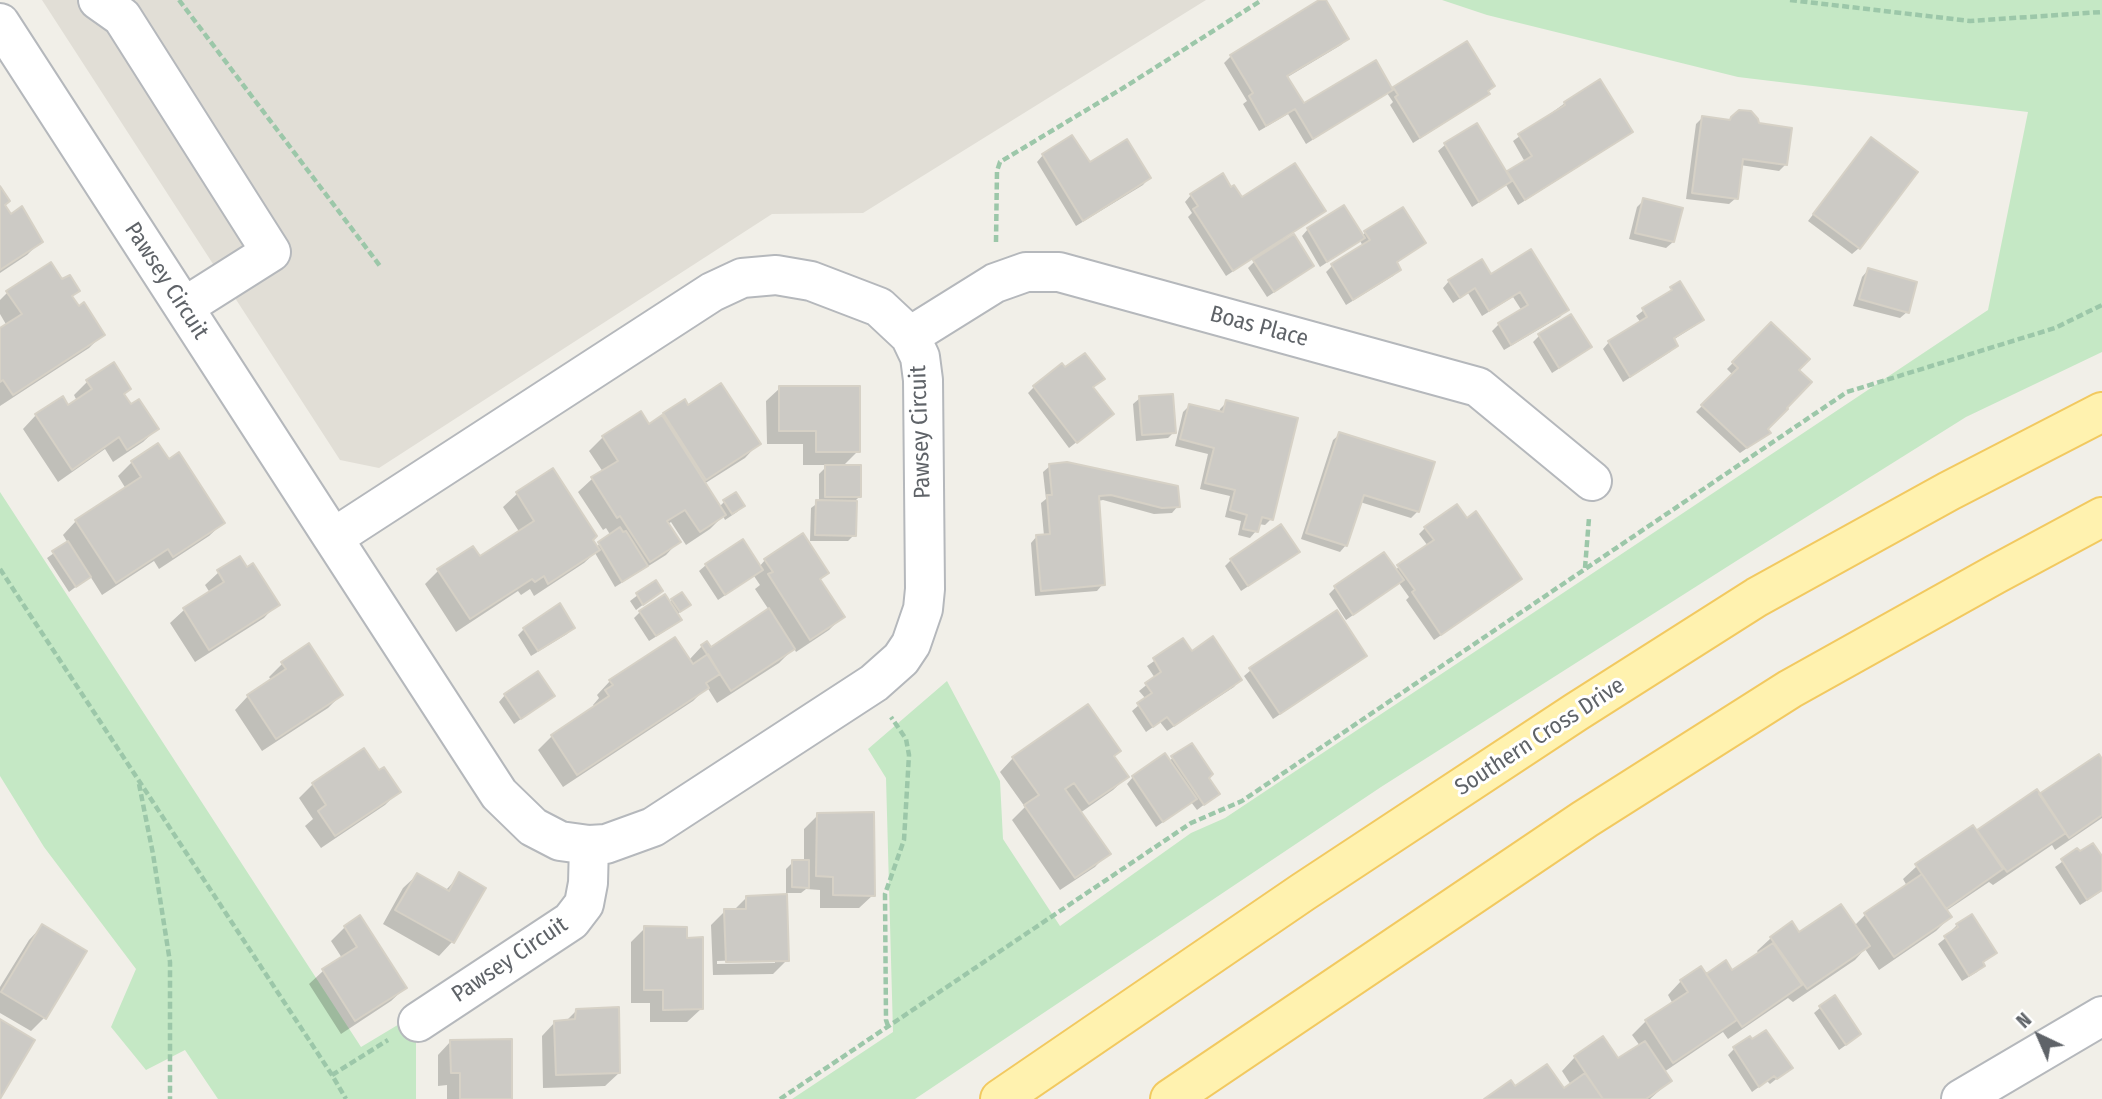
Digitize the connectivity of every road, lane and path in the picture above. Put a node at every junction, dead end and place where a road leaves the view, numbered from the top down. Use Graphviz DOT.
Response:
graph roads {
  1 [pos="98,0"];
  2 [pos="179,0"];
  3 [pos="1262,0"];
  4 [pos="1790,0"];
  5 [pos="2102,12"];
  6 [pos="0,23"];
  7 [pos="380,266"];
  8 [pos="995,283"];
  9 [pos="2102,305"];
  10 [pos="184,307"];
  11 [pos="910,336"];
  12 [pos="2102,412"];
  13 [pos="1592,481"];
  14 [pos="2102,517"];
  15 [pos="333,538"];
  16 [pos="0,569"];
  17 [pos="1585,569"];
  18 [pos="869,687"];
  19 [pos="138,780"];
  20 [pos="589,845"];
  21 [pos="2102,1016"];
  22 [pos="418,1022"];
  23 [pos="888,1026"];
  24 [pos="332,1074"];
  25 [pos="170,1099"];
  26 [pos="346,1099"];
  27 [pos="780,1099"];
  28 [pos="1000,1099"];
  29 [pos="1170,1099"];
  30 [pos="1961,1099"];
  1 -- 10 [label="street"];
  2 -- 7 [label="path"];
  3 -- 8 [label="path"];
  4 -- 5 [label="path"];
  6 -- 10 [label="street, Pawsey Circuit"];
  8 -- 11 [label="street, Boas Place"];
  8 -- 13 [label="street, Boas Place"];
  9 -- 17 [label="path"];
  10 -- 15 [label="street, Pawsey Circuit"];
  11 -- 15 [label="street, Pawsey Circuit"];
  11 -- 18 [label="street, Pawsey Circuit"];
  12 -- 28 [label="main road, Southern Cross Drive"];
  13 -- 17 [label="path"];
  14 -- 29 [label="main road"];
  15 -- 20 [label="street, Pawsey Circuit"];
  16 -- 19 [label="path"];
  17 -- 23 [label="path"];
  18 -- 20 [label="street, Pawsey Circuit"];
  18 -- 23 [label="path"];
  19 -- 24 [label="path"];
  19 -- 25 [label="path"];
  20 -- 22 [label="street, Pawsey Circuit"];
  21 -- 30 [label="street"];
  22 -- 24 [label="path"];
  23 -- 27 [label="path"];
  24 -- 26 [label="path"];
}
